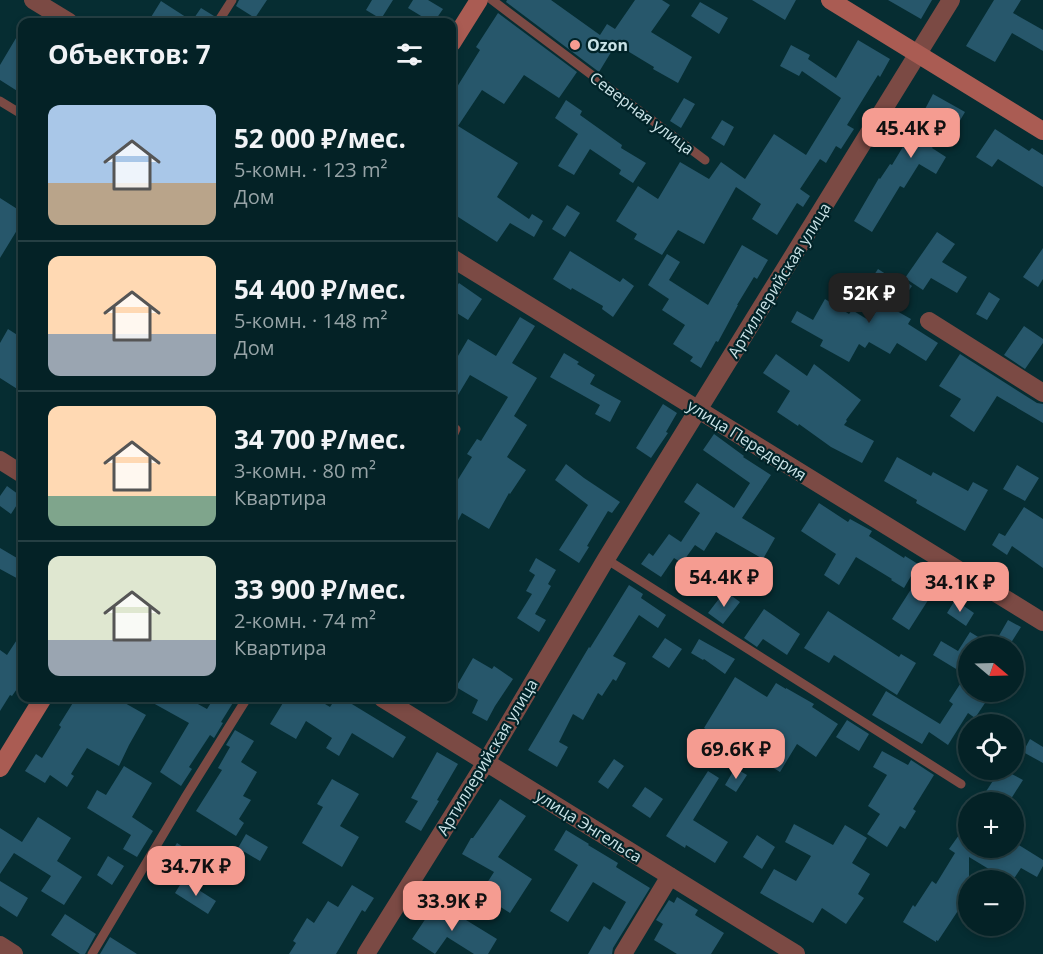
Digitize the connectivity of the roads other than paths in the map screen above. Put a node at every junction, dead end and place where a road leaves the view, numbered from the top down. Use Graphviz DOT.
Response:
graph roads {
  1 [pos="33,0"];
  2 [pos="232,0"];
  3 [pos="479,0"];
  4 [pos="492,0"];
  5 [pos="830,0"];
  6 [pos="951,0"];
  7 [pos="62,18"];
  8 [pos="221,18"];
  9 [pos="456,37"];
  10 [pos="919,55"];
  11 [pos="0,101"];
  12 [pos="18,112"];
  13 [pos="1043,131"];
  14 [pos="705,160"];
  15 [pos="456,260"];
  16 [pos="929,321"];
  17 [pos="1043,393"];
  18 [pos="698,409"];
  19 [pos="0,460"];
  20 [pos="18,471"];
  21 [pos="606,559"];
  22 [pos="1043,622"];
  23 [pos="41,702"];
  24 [pos="245,702"];
  25 [pos="388,702"];
  26 [pos="486,762"];
  27 [pos="0,768"];
  28 [pos="961,784"];
  29 [pos="670,876"];
  30 [pos="0,945"];
  31 [pos="14,954"];
  32 [pos="92,954"];
  33 [pos="366,954"];
  34 [pos="623,954"];
  35 [pos="796,954"];
  1 -- 7 [label="street"];
  2 -- 8 [label="lane"];
  3 -- 9 [label="street"];
  4 -- 14 [label="lane, Северная улица"];
  5 -- 10 [label="street"];
  6 -- 10 [label="street, Артиллерийская улица"];
  10 -- 13 [label="street"];
  10 -- 18 [label="street, Артиллерийская улица"];
  11 -- 12 [label="lane"];
  15 -- 18 [label="street, улица Передерия"];
  16 -- 17 [label="street"];
  18 -- 21 [label="street, Артиллерийская улица"];
  18 -- 22 [label="street, улица Передерия"];
  19 -- 20 [label="street"];
  21 -- 26 [label="street, Артиллерийская улица"];
  21 -- 28 [label="lane"];
  23 -- 27 [label="street"];
  24 -- 32 [label="lane"];
  25 -- 26 [label="street, улица Энгельса"];
  26 -- 29 [label="street, улица Энгельса"];
  26 -- 33 [label="street, Артиллерийская улица"];
  29 -- 34 [label="street"];
  29 -- 35 [label="street, улица Энгельса"];
  30 -- 31 [label="street"];
}
